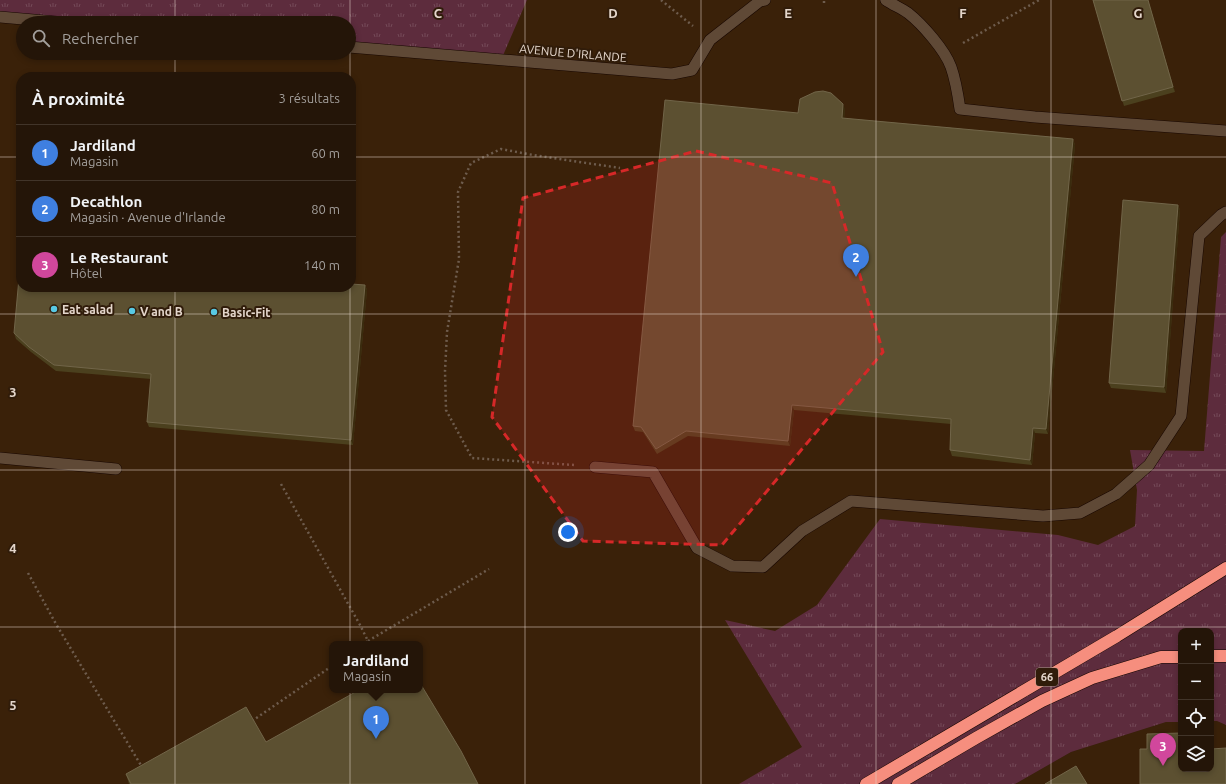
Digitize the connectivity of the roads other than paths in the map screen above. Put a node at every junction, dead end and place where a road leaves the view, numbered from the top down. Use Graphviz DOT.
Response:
graph roads {
  1 [pos="765,0"];
  2 [pos="886,0"];
  3 [pos="0,17"];
  4 [pos="16,18"];
  5 [pos="356,48"];
  6 [pos="1226,131"];
  7 [pos="1226,212"];
  8 [pos="0,458"];
  9 [pos="595,467"];
  10 [pos="116,469"];
  11 [pos="1226,568"];
  12 [pos="1214,656"];
  13 [pos="1226,656"];
  14 [pos="1178,657"];
  15 [pos="866,784"];
  16 [pos="898,784"];
  1 -- 5 [label="street, AVENUE D'IRLANDE"];
  2 -- 6 [label="street"];
  3 -- 4 [label="street"];
  7 -- 9 [label="street"];
  8 -- 10 [label="street"];
  11 -- 15 [label="highway, 66"];
  12 -- 13 [label="highway"];
  14 -- 16 [label="highway, 66"];
}
